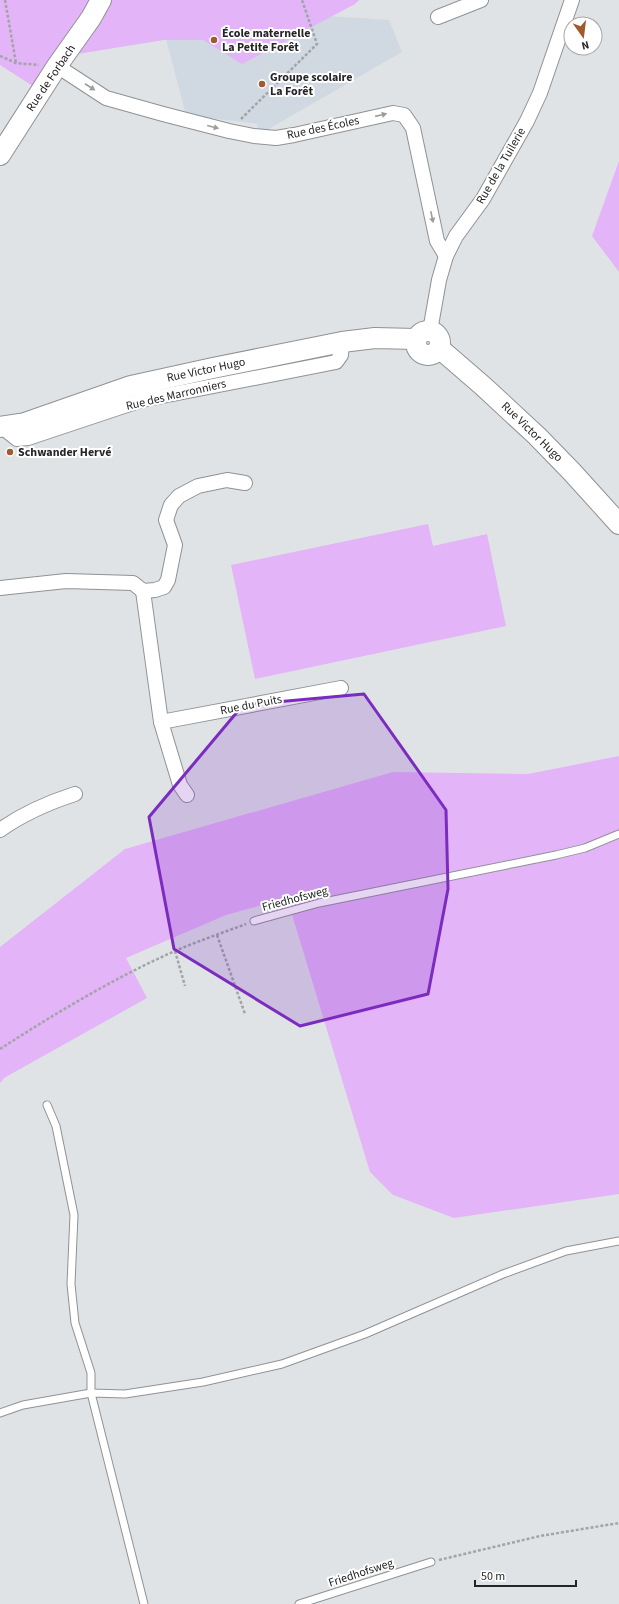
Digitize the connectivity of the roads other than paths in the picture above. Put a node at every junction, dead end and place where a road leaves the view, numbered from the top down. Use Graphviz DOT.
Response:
graph roads {
  1 [pos="101,0"];
  2 [pos="481,0"];
  3 [pos="572,0"];
  4 [pos="438,17"];
  5 [pos="58,66"];
  6 [pos="0,155"];
  7 [pos="446,256"];
  8 [pos="428,339"];
  9 [pos="1,427"];
  10 [pos="245,483"];
  11 [pos="619,524"];
  12 [pos="0,588"];
  13 [pos="143,591"];
  14 [pos="341,688"];
  15 [pos="161,722"];
  16 [pos="75,794"];
  17 [pos="187,794"];
  18 [pos="0,830"];
  19 [pos="619,834"];
  20 [pos="254,921"];
  21 [pos="46,1105"];
  22 [pos="619,1241"];
  23 [pos="91,1393"];
  24 [pos="0,1413"];
  25 [pos="431,1562"];
  26 [pos="144,1604"];
  27 [pos="299,1604"];
  1 -- 5 [label="street, Rue de Forbach"];
  2 -- 4 [label="street"];
  3 -- 7 [label="street, Rue de la Tuilerie"];
  5 -- 6 [label="street, Rue de Forbach"];
  5 -- 7 [label="street, Rue des Écoles, one-way"];
  7 -- 8 [label="street, Rue de la Tuilerie"];
  8 -- 9 [label="street, Rue Victor Hugo"];
  8 -- 11 [label="street, Rue Victor Hugo"];
  10 -- 13 [label="street"];
  12 -- 13 [label="street"];
  13 -- 15 [label="street"];
  14 -- 15 [label="street, Rue du Puits"];
  15 -- 17 [label="street"];
  16 -- 18 [label="street"];
  19 -- 20 [label="lane, Friedhofsweg"];
  21 -- 23 [label="lane"];
  22 -- 23 [label="lane"];
  23 -- 24 [label="lane"];
  23 -- 26 [label="lane"];
  25 -- 27 [label="lane, Friedhofsweg"];
}
